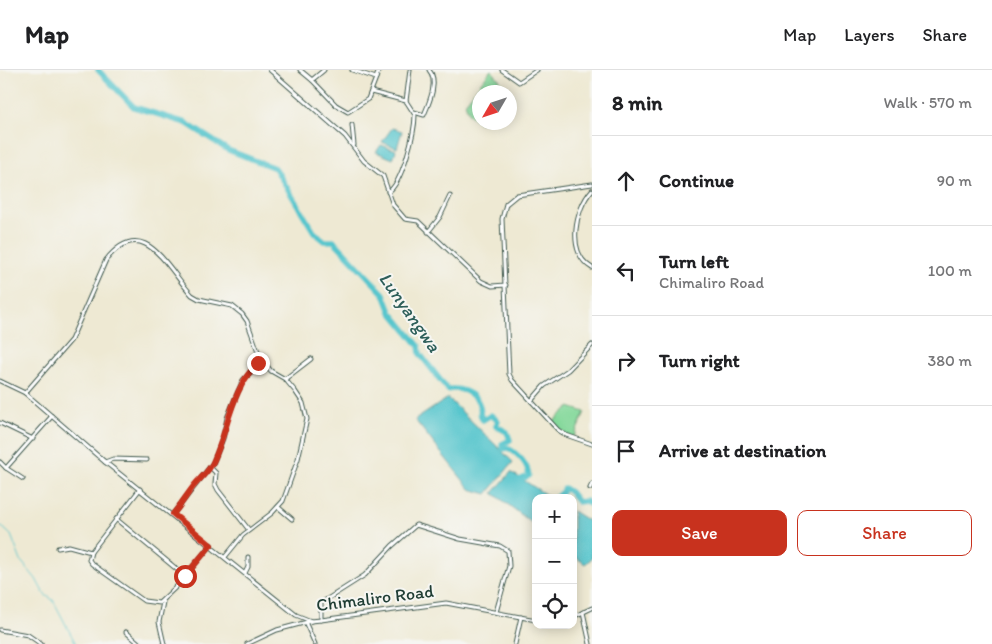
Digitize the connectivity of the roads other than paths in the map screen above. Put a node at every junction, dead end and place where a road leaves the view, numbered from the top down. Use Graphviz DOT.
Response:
graph roads {
  1 [pos="270,70"];
  2 [pos="300,70"];
  3 [pos="324,70"];
  4 [pos="352,70"];
  5 [pos="379,70"];
  6 [pos="409,70"];
  7 [pos="429,70"];
  8 [pos="502,70"];
  9 [pos="537,70"];
  10 [pos="376,78"];
  11 [pos="312,80"];
  12 [pos="371,92"];
  13 [pos="406,101"];
  14 [pos="414,112"];
  15 [pos="352,125"];
  16 [pos="354,146"];
  17 [pos="592,184"];
  18 [pos="592,190"];
  19 [pos="388,192"];
  20 [pos="450,196"];
  21 [pos="428,232"];
  22 [pos="592,268"];
  23 [pos="506,285"];
  24 [pos="592,346"];
  25 [pos="311,359"];
  26 [pos="263,361"];
  27 [pos="284,379"];
  28 [pos="0,381"];
  29 [pos="25,393"];
  30 [pos="531,401"];
  31 [pos="52,416"];
  32 [pos="0,422"];
  33 [pos="33,439"];
  34 [pos="592,444"];
  35 [pos="147,460"];
  36 [pos="0,462"];
  37 [pos="105,462"];
  38 [pos="210,467"];
  39 [pos="6,468"];
  40 [pos="23,479"];
  41 [pos="140,489"];
  42 [pos="278,507"];
  43 [pos="173,514"];
  44 [pos="116,519"];
  45 [pos="292,519"];
  46 [pos="249,530"];
  47 [pos="211,545"];
  48 [pos="58,548"];
  49 [pos="91,552"];
  50 [pos="225,557"];
  51 [pos="248,557"];
  52 [pos="244,573"];
  53 [pos="185,576"];
  54 [pos="163,602"];
  55 [pos="592,608"];
  56 [pos="496,612"];
  57 [pos="583,612"];
  58 [pos="577,615"];
  59 [pos="521,617"];
  60 [pos="532,619"];
  61 [pos="321,620"];
  62 [pos="311,621"];
  63 [pos="306,624"];
  64 [pos="0,630"];
  65 [pos="126,632"];
  66 [pos="41,644"];
  67 [pos="140,644"];
  68 [pos="164,644"];
  69 [pos="247,644"];
  70 [pos="314,644"];
  71 [pos="515,644"];
  72 [pos="590,644"];
  1 -- 16 [label="street"];
  2 -- 11 [label="street"];
  3 -- 11 [label="street"];
  4 -- 10 [label="street"];
  5 -- 10 [label="street"];
  6 -- 13 [label="street"];
  7 -- 14 [label="street"];
  8 -- 9 [label="street"];
  10 -- 12 [label="street"];
  11 -- 12 [label="street"];
  12 -- 13 [label="street"];
  13 -- 14 [label="street"];
  14 -- 19 [label="street"];
  15 -- 16 [label="street"];
  16 -- 19 [label="street"];
  17 -- 23 [label="street"];
  18 -- 22 [label="street"];
  19 -- 21 [label="street"];
  20 -- 21 [label="street"];
  21 -- 23 [label="street"];
  23 -- 30 [label="street"];
  24 -- 30 [label="street"];
  25 -- 27 [label="street"];
  26 -- 27 [label="street"];
  26 -- 29 [label="street"];
  26 -- 38 [label="street"];
  27 -- 42 [label="street"];
  28 -- 29 [label="street, Chimaliro Road"];
  29 -- 31 [label="street, Chimaliro Road"];
  30 -- 34 [label="street"];
  31 -- 33 [label="street"];
  31 -- 37 [label="street, Chimaliro Road"];
  32 -- 33 [label="street"];
  33 -- 39 [label="street"];
  35 -- 37 [label="street"];
  36 -- 39 [label="street"];
  37 -- 41 [label="street, Chimaliro Road"];
  38 -- 43 [label="street"];
  38 -- 46 [label="street"];
  39 -- 40 [label="street"];
  41 -- 43 [label="street, Chimaliro Road"];
  41 -- 44 [label="street"];
  42 -- 45 [label="street"];
  42 -- 46 [label="street"];
  43 -- 47 [label="street, Chimaliro Road"];
  44 -- 49 [label="street"];
  44 -- 53 [label="street"];
  46 -- 50 [label="street"];
  47 -- 50 [label="street, Chimaliro Road"];
  47 -- 53 [label="street"];
  48 -- 49 [label="street"];
  49 -- 54 [label="street"];
  50 -- 52 [label="street, Chimaliro Road"];
  51 -- 52 [label="street"];
  52 -- 62 [label="street, Chimaliro Road"];
  53 -- 54 [label="street"];
  54 -- 68 [label="street"];
  55 -- 57 [label="street"];
  56 -- 59 [label="street, Chimaliro Road"];
  56 -- 61 [label="street, Chimaliro Road"];
  56 -- 61 [label="street"];
  57 -- 58 [label="street"];
  57 -- 72 [label="street"];
  59 -- 60 [label="street, Chimaliro Road"];
  59 -- 71 [label="street"];
  61 -- 62 [label="street, Chimaliro Road"];
  62 -- 63 [label="street"];
  63 -- 69 [label="street"];
  63 -- 70 [label="street"];
  64 -- 66 [label="street"];
  65 -- 67 [label="street"];
}
